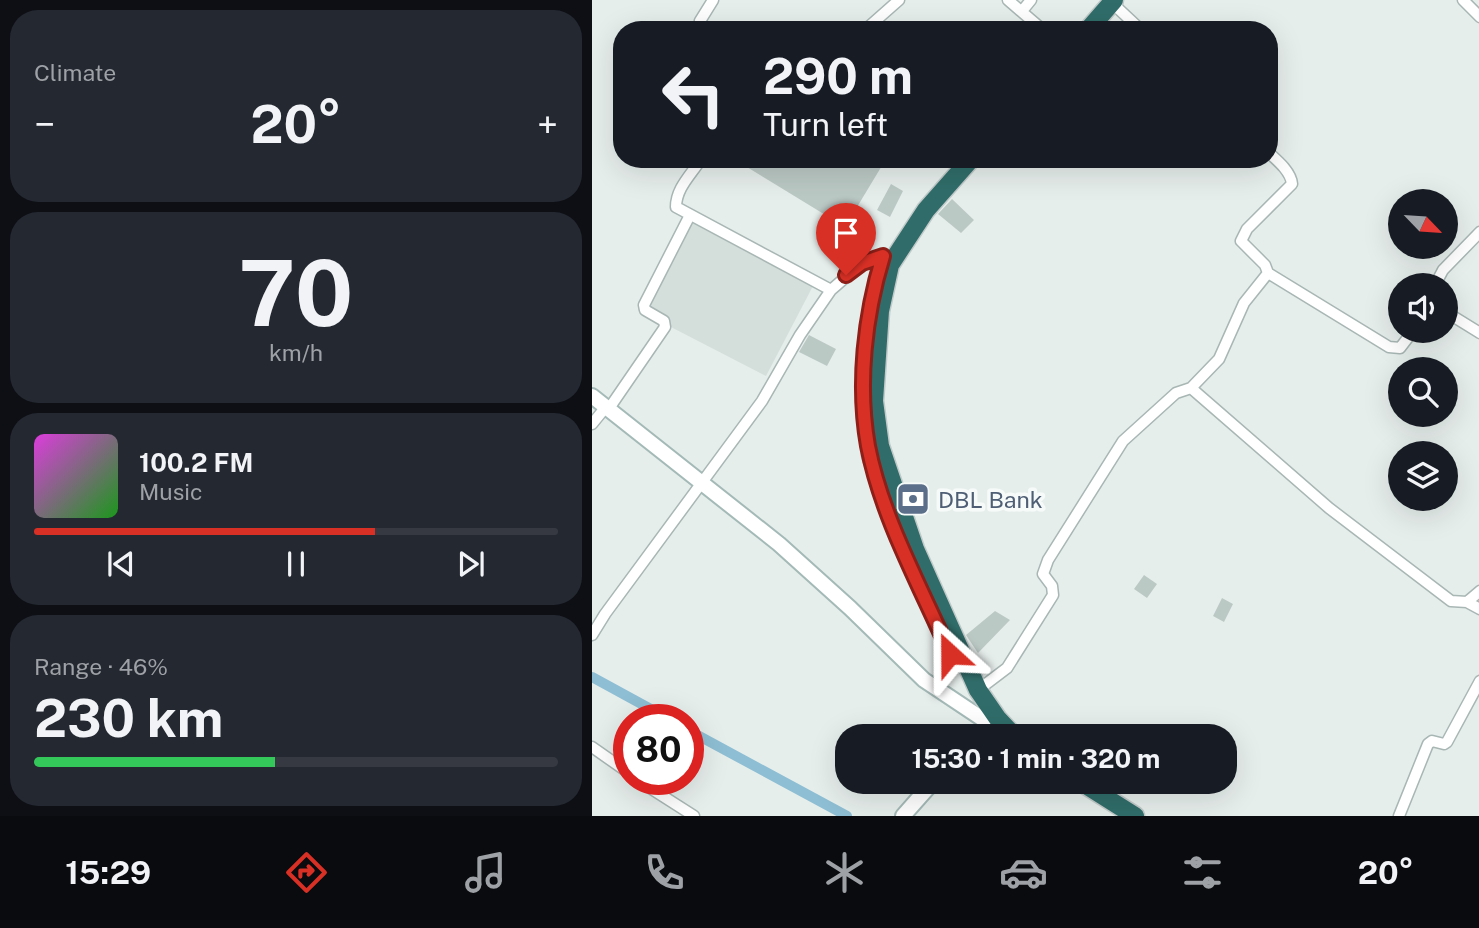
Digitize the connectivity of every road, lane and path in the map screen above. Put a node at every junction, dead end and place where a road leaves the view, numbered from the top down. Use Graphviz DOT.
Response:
graph roads {
  1 [pos="713,0"];
  2 [pos="899,0"];
  3 [pos="1008,0"];
  4 [pos="1031,0"];
  5 [pos="1463,0"];
  6 [pos="1111,1"];
  7 [pos="1022,11"];
  8 [pos="1479,17"];
  9 [pos="700,21"];
  10 [pos="875,21"];
  11 [pos="1033,21"];
  12 [pos="1095,21"];
  13 [pos="1132,21"];
  14 [pos="1278,161"];
  15 [pos="696,168"];
  16 [pos="963,168"];
  17 [pos="926,210"];
  18 [pos="690,215"];
  19 [pos="1479,232"];
  20 [pos="883,256"];
  21 [pos="1268,273"];
  22 [pos="1441,273"];
  23 [pos="831,290"];
  24 [pos="1458,320"];
  25 [pos="1479,333"];
  26 [pos="1404,343"];
  27 [pos="1191,388"];
  28 [pos="592,396"];
  29 [pos="607,409"];
  30 [pos="592,424"];
  31 [pos="701,483"];
  32 [pos="1479,591"];
  33 [pos="1467,602"];
  34 [pos="1479,609"];
  35 [pos="592,635"];
  36 [pos="1479,681"];
  37 [pos="978,690"];
  38 [pos="988,724"];
  39 [pos="992,724"];
  40 [pos="1003,724"];
  41 [pos="593,750"];
  42 [pos="613,763"];
  43 [pos="922,794"];
  44 [pos="1085,794"];
  45 [pos="1100,794"];
  46 [pos="662,795"];
  47 [pos="695,816"];
  48 [pos="903,816"];
  49 [pos="1119,816"];
  50 [pos="1135,816"];
  51 [pos="1399,816"];
  1 -- 9 [label="street"];
  2 -- 10 [label="street"];
  3 -- 7 [label="street"];
  4 -- 7 [label="street"];
  5 -- 8 [label="street"];
  6 -- 12 [label="highway"];
  6 -- 13 [label="street"];
  7 -- 11 [label="street"];
  14 -- 21 [label="street"];
  15 -- 18 [label="street"];
  16 -- 17 [label="highway"];
  17 -- 20 [label="highway"];
  17 -- 37 [label="highway"];
  18 -- 23 [label="street"];
  18 -- 29 [label="street"];
  19 -- 22 [label="street"];
  20 -- 23 [label="street"];
  20 -- 39 [label="highway"];
  21 -- 26 [label="street"];
  21 -- 27 [label="street"];
  23 -- 31 [label="street"];
  24 -- 25 [label="street"];
  27 -- 33 [label="street"];
  27 -- 37 [label="street"];
  28 -- 29 [label="street"];
  29 -- 30 [label="street"];
  29 -- 31 [label="street"];
  31 -- 35 [label="street"];
  31 -- 38 [label="street"];
  32 -- 33 [label="street"];
  33 -- 34 [label="street"];
  36 -- 51 [label="street"];
  37 -- 40 [label="highway"];
  41 -- 42 [label="street"];
  43 -- 48 [label="street"];
  44 -- 49 [label="highway"];
  45 -- 50 [label="highway"];
  46 -- 47 [label="street"];
}
